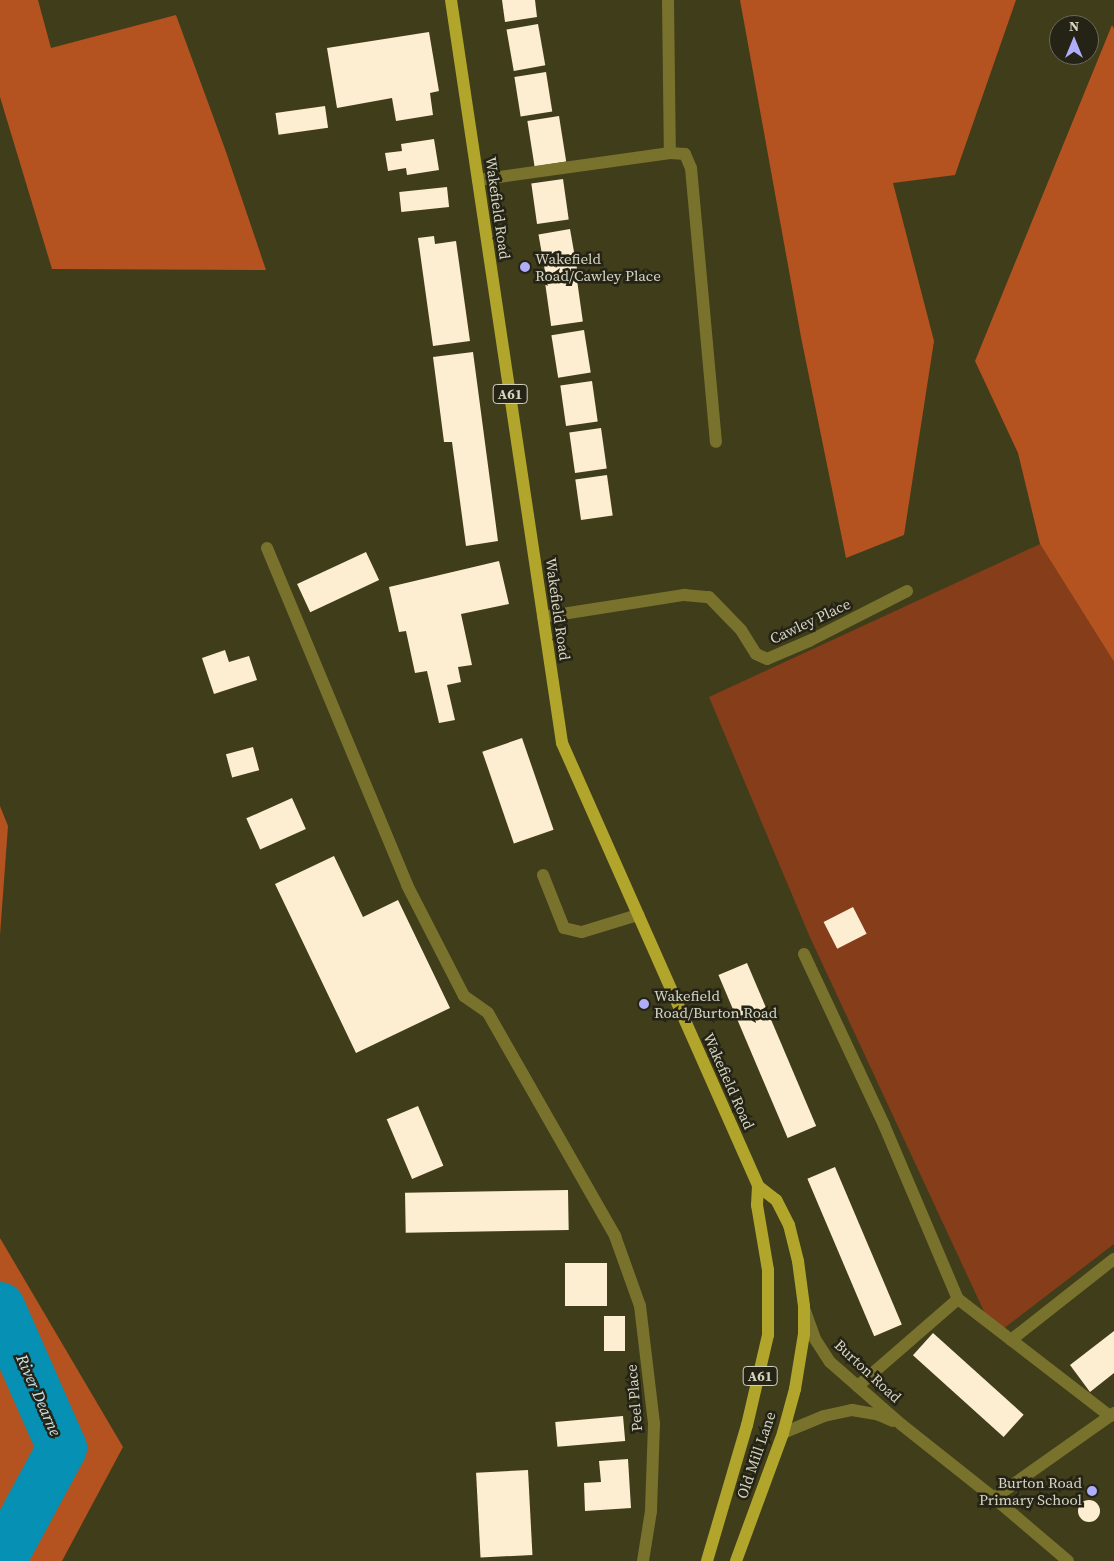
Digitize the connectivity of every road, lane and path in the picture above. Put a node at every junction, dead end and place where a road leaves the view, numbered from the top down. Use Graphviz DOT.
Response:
graph roads {
  1 [pos="451,0"];
  2 [pos="668,0"];
  3 [pos="670,153"];
  4 [pos="478,180"];
  5 [pos="716,442"];
  6 [pos="268,548"];
  7 [pos="907,591"];
  8 [pos="543,617"];
  9 [pos="543,875"];
  10 [pos="638,915"];
  11 [pos="804,954"];
  12 [pos="758,1186"];
  13 [pos="1114,1259"];
  14 [pos="958,1299"];
  15 [pos="804,1310"];
  16 [pos="1011,1340"];
  17 [pos="858,1386"];
  18 [pos="1112,1414"];
  19 [pos="902,1425"];
  20 [pos="783,1433"];
  21 [pos="994,1498"];
  22 [pos="643,1561"];
  23 [pos="707,1561"];
  24 [pos="736,1561"];
  25 [pos="1068,1561"];
  1 -- 4 [label="main road, Wakefield Road / A61"];
  2 -- 3 [label="street"];
  3 -- 4 [label="street"];
  3 -- 5 [label="street"];
  4 -- 8 [label="main road, Wakefield Road / A61"];
  6 -- 22 [label="street, Peel Place"];
  7 -- 8 [label="street, Cawley Place"];
  8 -- 10 [label="main road, Wakefield Road / A61"];
  9 -- 10 [label="street"];
  10 -- 12 [label="main road, Wakefield Road / A61"];
  11 -- 14 [label="street"];
  12 -- 15 [label="main road, Old Mill Lane / A61"];
  12 -- 23 [label="main road, Old Mill Lane / A61"];
  13 -- 16 [label="street"];
  14 -- 16 [label="street"];
  14 -- 17 [label="street"];
  15 -- 17 [label="street, Burton Road"];
  15 -- 20 [label="main road, Old Mill Lane / A61"];
  16 -- 18 [label="street"];
  17 -- 19 [label="street, Burton Road"];
  18 -- 21 [label="street"];
  19 -- 20 [label="street, Burton Road"];
  19 -- 21 [label="street, Burton Road"];
  20 -- 24 [label="main road, Old Mill Lane / A61"];
  21 -- 25 [label="street, Burton Road"];
}
